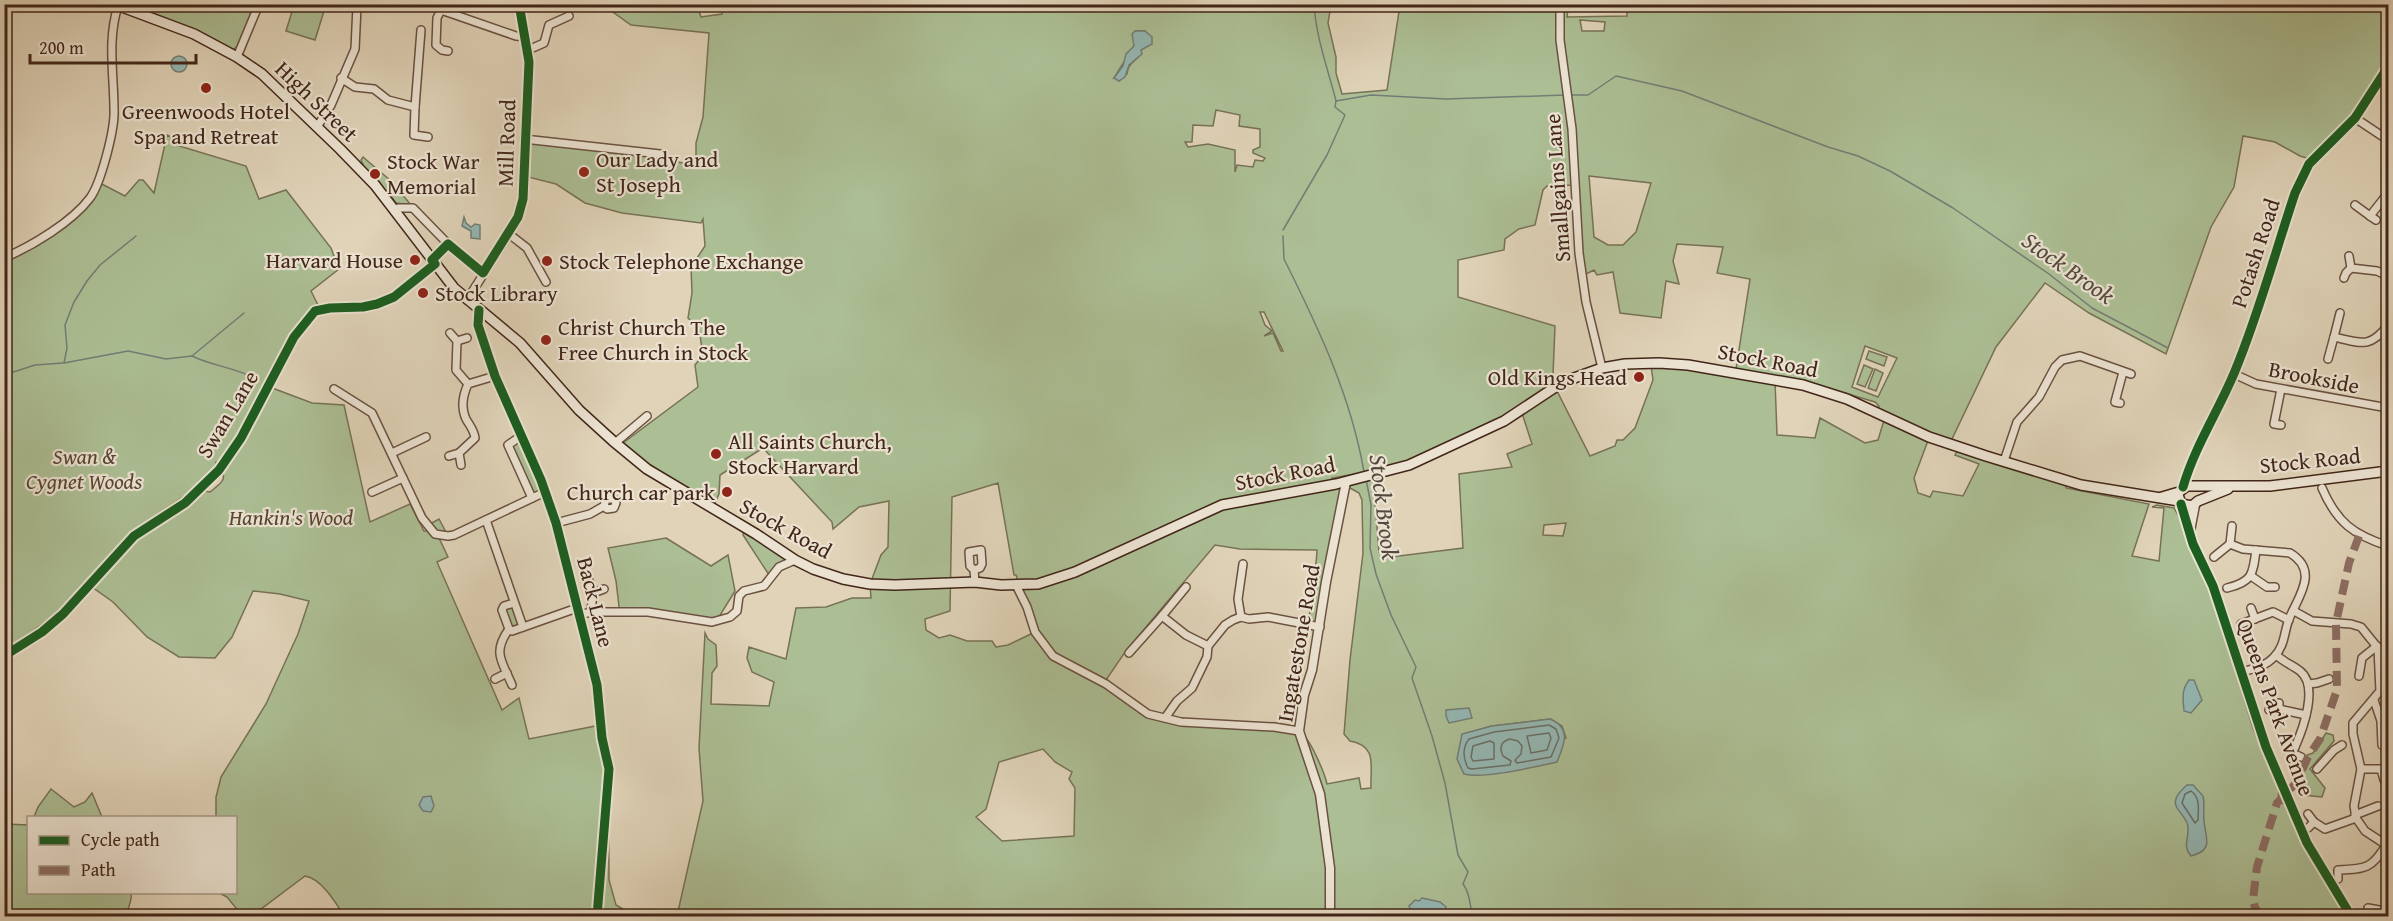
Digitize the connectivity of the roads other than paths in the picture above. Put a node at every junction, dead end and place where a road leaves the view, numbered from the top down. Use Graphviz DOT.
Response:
graph roads {
  1 [pos="259,4"];
  2 [pos="1560,4"];
  3 [pos="116,5"];
  4 [pos="519,5"];
  5 [pos="357,6"];
  6 [pos="439,7"];
  7 [pos="569,16"];
  8 [pos="421,30"];
  9 [pos="526,37"];
  10 [pos="528,50"];
  11 [pos="448,51"];
  12 [pos="237,57"];
  13 [pos="2388,67"];
  14 [pos="341,78"];
  15 [pos="415,107"];
  16 [pos="2355,118"];
  17 [pos="317,127"];
  18 [pos="429,137"];
  19 [pos="524,139"];
  20 [pos="2388,140"];
  21 [pos="660,154"];
  22 [pos="2388,193"];
  23 [pos="2355,205"];
  24 [pos="394,210"];
  25 [pos="509,234"];
  26 [pos="448,244"];
  27 [pos="2349,256"];
  28 [pos="4,258"];
  29 [pos="434,262"];
  30 [pos="2351,268"];
  31 [pos="483,273"];
  32 [pos="2388,276"];
  33 [pos="2344,278"];
  34 [pos="546,282"];
  35 [pos="475,288"];
  36 [pos="467,300"];
  37 [pos="481,312"];
  38 [pos="2340,313"];
  39 [pos="2388,325"];
  40 [pos="450,333"];
  41 [pos="2334,337"];
  42 [pos="467,338"];
  43 [pos="457,341"];
  44 [pos="2328,359"];
  45 [pos="1602,368"];
  46 [pos="2123,372"];
  47 [pos="2131,374"];
  48 [pos="2234,374"];
  49 [pos="495,376"];
  50 [pos="468,384"];
  51 [pos="334,389"];
  52 [pos="2281,389"];
  53 [pos="2115,402"];
  54 [pos="2388,408"];
  55 [pos="647,416"];
  56 [pos="2274,424"];
  57 [pos="520,436"];
  58 [pos="426,437"];
  59 [pos="615,443"];
  60 [pos="392,453"];
  61 [pos="459,453"];
  62 [pos="448,456"];
  63 [pos="2004,461"];
  64 [pos="461,465"];
  65 [pos="2388,471"];
  66 [pos="403,478"];
  67 [pos="1346,482"];
  68 [pos="2236,486"];
  69 [pos="2322,488"];
  70 [pos="372,492"];
  71 [pos="545,492"];
  72 [pos="2185,493"];
  73 [pos="532,498"];
  74 [pos="2196,503"];
  75 [pos="604,506"];
  76 [pos="486,520"];
  77 [pos="556,523"];
  78 [pos="2232,526"];
  79 [pos="2190,532"];
  80 [pos="2230,544"];
  81 [pos="2388,546"];
  82 [pos="2256,550"];
  83 [pos="2214,557"];
  84 [pos="795,560"];
  85 [pos="1243,564"];
  86 [pos="974,570"];
  87 [pos="587,575"];
  88 [pos="2251,576"];
  89 [pos="975,582"];
  90 [pos="1016,585"];
  91 [pos="1186,587"];
  92 [pos="2274,587"];
  93 [pos="2227,588"];
  94 [pos="604,589"];
  95 [pos="593,593"];
  96 [pos="514,603"];
  97 [pos="2251,608"];
  98 [pos="2294,610"];
  99 [pos="578,611"];
  100 [pos="591,612"];
  101 [pos="1162,616"];
  102 [pos="1241,617"];
  103 [pos="2255,619"];
  104 [pos="2289,620"];
  105 [pos="2241,624"];
  106 [pos="523,627"];
  107 [pos="1320,627"];
  108 [pos="509,629"];
  109 [pos="1208,646"];
  110 [pos="2377,646"];
  111 [pos="1129,653"];
  112 [pos="2276,655"];
  113 [pos="4,656"];
  114 [pos="2241,672"];
  115 [pos="507,674"];
  116 [pos="2359,676"];
  117 [pos="495,679"];
  118 [pos="2329,679"];
  119 [pos="2308,684"];
  120 [pos="512,685"];
  121 [pos="2374,700"];
  122 [pos="2269,710"];
  123 [pos="2306,715"];
  124 [pos="1165,718"];
  125 [pos="1299,731"];
  126 [pos="2382,745"];
  127 [pos="2342,746"];
  128 [pos="2301,757"];
  129 [pos="2317,769"];
  130 [pos="2361,769"];
  131 [pos="2384,780"];
  132 [pos="2378,806"];
  133 [pos="2308,814"];
  134 [pos="2356,817"];
  135 [pos="2314,822"];
  136 [pos="2308,828"];
  137 [pos="2387,845"];
  138 [pos="2338,879"];
  139 [pos="2368,908"];
  140 [pos="597,916"];
  141 [pos="1330,916"];
  142 [pos="2350,916"];
  143 [pos="2382,916"];
  1 -- 12 [label="street"];
  2 -- 45 [label="street, Smallgains Lane"];
  3 -- 12 [label="main road"];
  3 -- 28 [label="street"];
  4 -- 9 [label="street, Mill Road"];
  5 -- 14 [label="street"];
  6 -- 9 [label="street"];
  6 -- 11 [label="street"];
  7 -- 10 [label="street"];
  8 -- 15 [label="street"];
  9 -- 10 [label="street, Mill Road"];
  10 -- 19 [label="street, Mill Road"];
  12 -- 17 [label="main road, High Street"];
  13 -- 16 [label="street, Potash Road"];
  14 -- 15 [label="street"];
  14 -- 17 [label="street"];
  15 -- 18 [label="street"];
  16 -- 20 [label="street"];
  16 -- 48 [label="street, Potash Road"];
  17 -- 24 [label="main road, High Street"];
  19 -- 21 [label="street, Mill Road"];
  19 -- 25 [label="street, Mill Road"];
  22 -- 23 [label="street"];
  24 -- 26 [label="street"];
  24 -- 29 [label="main road, High Street"];
  25 -- 31 [label="street, Mill Road"];
  25 -- 34 [label="street"];
  26 -- 29 [label="street, Swan Lane"];
  26 -- 31 [label="street"];
  27 -- 30 [label="street"];
  29 -- 36 [label="main road, High Street"];
  29 -- 113 [label="street, Swan Lane"];
  30 -- 32 [label="street"];
  30 -- 33 [label="street"];
  31 -- 35 [label="street, Mill Road"];
  35 -- 36 [label="street, Mill Road"];
  35 -- 37 [label="street"];
  36 -- 37 [label="main road, High Street"];
  37 -- 49 [label="street, Back Lane"];
  37 -- 59 [label="main road, Stock Road"];
  38 -- 41 [label="street"];
  39 -- 41 [label="street"];
  40 -- 43 [label="street"];
  41 -- 44 [label="street"];
  42 -- 43 [label="street"];
  43 -- 50 [label="street"];
  45 -- 63 [label="main road, Stock Road"];
  45 -- 67 [label="main road, Stock Road"];
  46 -- 47 [label="street"];
  46 -- 53 [label="street"];
  46 -- 63 [label="street"];
  48 -- 52 [label="street, Brookside"];
  48 -- 72 [label="street, Potash Road"];
  49 -- 50 [label="street"];
  49 -- 57 [label="street, Back Lane"];
  50 -- 61 [label="street"];
  51 -- 60 [label="street"];
  52 -- 54 [label="street, Brookside"];
  52 -- 56 [label="street"];
  55 -- 59 [label="street"];
  57 -- 71 [label="street, Back Lane"];
  57 -- 73 [label="street"];
  58 -- 60 [label="street"];
  59 -- 84 [label="main road, Stock Road"];
  60 -- 66 [label="street"];
  61 -- 62 [label="street"];
  61 -- 64 [label="street"];
  63 -- 72 [label="main road, Stock Road"];
  65 -- 68 [label="main road, Stock Road"];
  66 -- 70 [label="street"];
  66 -- 76 [label="street"];
  67 -- 90 [label="main road, Stock Road"];
  67 -- 107 [label="street, Ingatestone Road"];
  68 -- 72 [label="main road, Stock Road"];
  68 -- 74 [label="main road, Stock Road"];
  69 -- 81 [label="street"];
  71 -- 73 [label="street"];
  71 -- 77 [label="street, Back Lane"];
  72 -- 74 [label="main road, Stock Road"];
  72 -- 74 [label="main road"];
  72 -- 79 [label="street, Queens Park Avenue"];
  73 -- 76 [label="street"];
  74 -- 79 [label="street"];
  75 -- 77 [label="street"];
  76 -- 96 [label="street"];
  77 -- 99 [label="street, Back Lane"];
  78 -- 80 [label="street"];
  79 -- 114 [label="street, Queens Park Avenue"];
  80 -- 82 [label="street"];
  80 -- 83 [label="street"];
  82 -- 88 [label="street"];
  82 -- 98 [label="street"];
  84 -- 89 [label="main road, Stock Road"];
  84 -- 100 [label="street"];
  85 -- 102 [label="street"];
  86 -- 89 [label="street"];
  87 -- 95 [label="street"];
  88 -- 92 [label="street"];
  88 -- 93 [label="street"];
  89 -- 90 [label="main road, Stock Road"];
  90 -- 124 [label="street"];
  91 -- 101 [label="street"];
  94 -- 95 [label="street"];
  95 -- 100 [label="street"];
  96 -- 106 [label="street"];
  96 -- 108 [label="street"];
  97 -- 103 [label="street"];
  98 -- 104 [label="street"];
  98 -- 110 [label="street"];
  99 -- 100 [label="street"];
  99 -- 106 [label="street"];
  99 -- 140 [label="street, Back Lane"];
  101 -- 109 [label="street"];
  101 -- 111 [label="street"];
  102 -- 107 [label="street"];
  102 -- 109 [label="street"];
  103 -- 104 [label="street"];
  103 -- 105 [label="street"];
  104 -- 112 [label="street"];
  106 -- 108 [label="street"];
  107 -- 125 [label="street, Ingatestone Road"];
  108 -- 115 [label="street"];
  109 -- 124 [label="street"];
  110 -- 116 [label="street"];
  110 -- 121 [label="street"];
  112 -- 114 [label="street"];
  112 -- 119 [label="street"];
  114 -- 142 [label="street, Queens Park Avenue"];
  115 -- 117 [label="street"];
  115 -- 120 [label="street"];
  118 -- 119 [label="street"];
  119 -- 123 [label="street"];
  121 -- 126 [label="street"];
  121 -- 130 [label="street"];
  122 -- 123 [label="street"];
  123 -- 128 [label="street"];
  124 -- 125 [label="street"];
  125 -- 141 [label="street, Ingatestone Road"];
  127 -- 129 [label="street"];
  130 -- 131 [label="street"];
  130 -- 134 [label="street"];
  132 -- 134 [label="street"];
  133 -- 135 [label="street"];
  134 -- 135 [label="street"];
  134 -- 137 [label="street"];
  135 -- 136 [label="street"];
  137 -- 138 [label="street"];
  139 -- 143 [label="street"];
}
